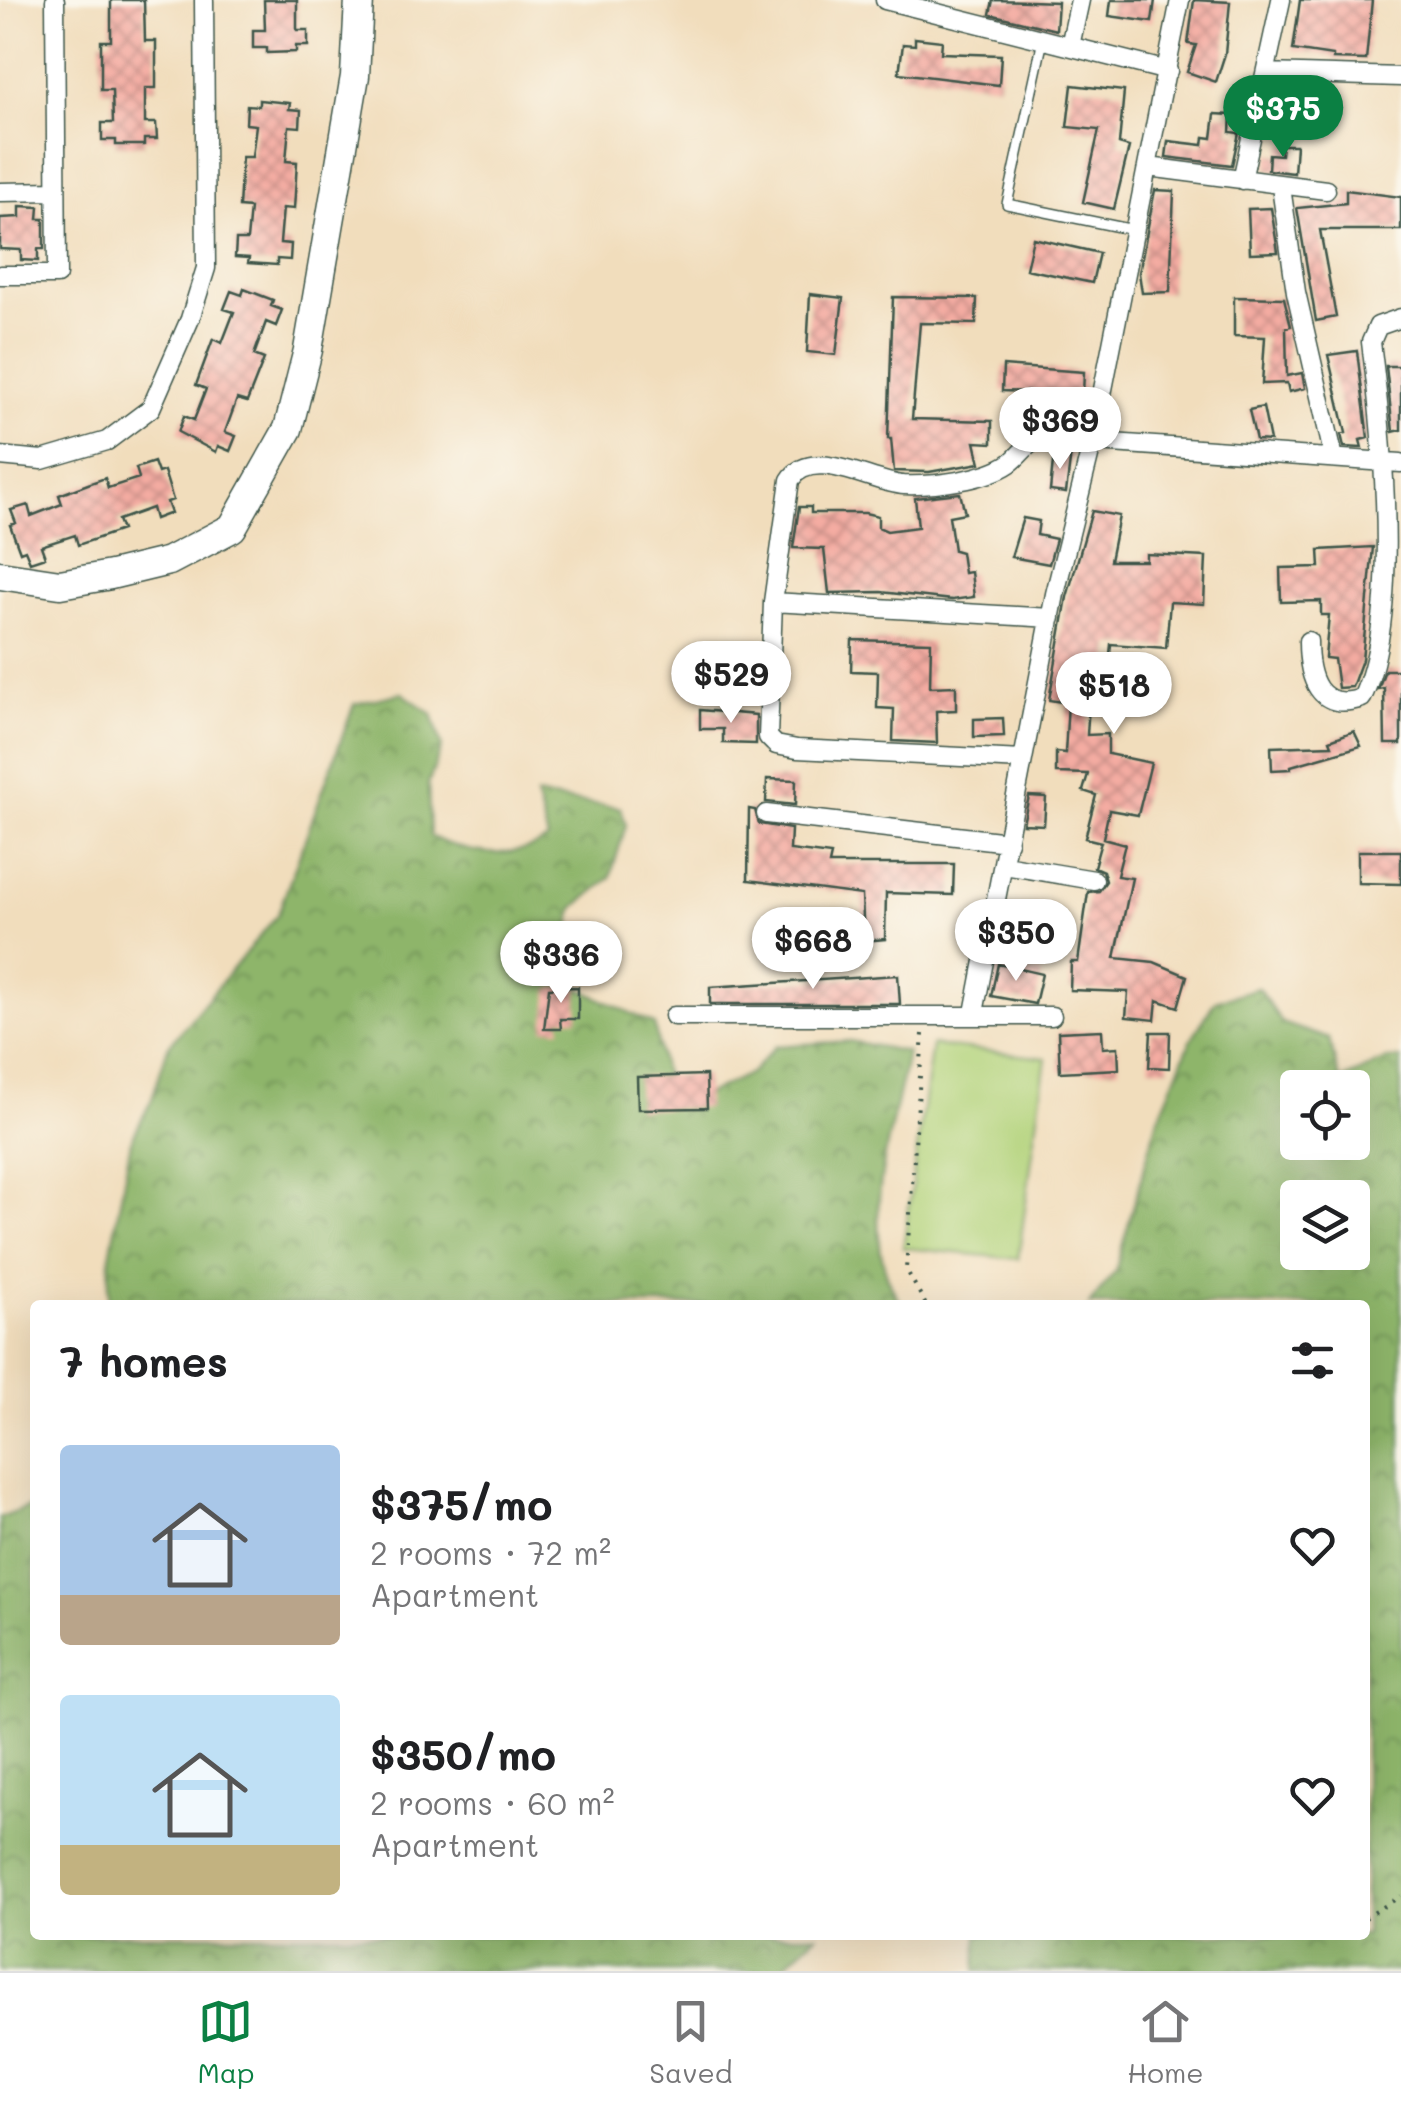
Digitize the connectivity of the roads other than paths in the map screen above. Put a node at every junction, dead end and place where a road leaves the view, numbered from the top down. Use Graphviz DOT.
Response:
graph roads {
  1 [pos="54,0"];
  2 [pos="204,0"];
  3 [pos="359,0"];
  4 [pos="885,0"];
  5 [pos="1080,0"];
  6 [pos="1180,0"];
  7 [pos="1281,0"];
  8 [pos="1043,40"];
  9 [pos="1070,46"];
  10 [pos="1168,71"];
  11 [pos="1267,73"];
  12 [pos="1401,77"];
  13 [pos="1148,167"];
  14 [pos="1242,180"];
  15 [pos="1282,188"];
  16 [pos="1326,190"];
  17 [pos="0,192"];
  18 [pos="56,192"];
  19 [pos="1137,230"];
  20 [pos="0,275"];
  21 [pos="1401,318"];
  22 [pos="1093,440"];
  23 [pos="0,456"];
  24 [pos="1334,458"];
  25 [pos="1396,462"];
  26 [pos="0,575"];
  27 [pos="773,602"];
  28 [pos="1050,618"];
  29 [pos="1308,641"];
  30 [pos="1023,760"];
  31 [pos="766,814"];
  32 [pos="1008,842"];
  33 [pos="1004,865"];
  34 [pos="1094,880"];
  35 [pos="974,1014"];
  36 [pos="674,1016"];
  37 [pos="1052,1016"];
  1 -- 18 [label="street"];
  2 -- 23 [label="street"];
  3 -- 26 [label="street"];
  4 -- 8 [label="street"];
  5 -- 9 [label="street"];
  6 -- 10 [label="street"];
  7 -- 11 [label="street"];
  8 -- 9 [label="street"];
  8 -- 19 [label="lane"];
  9 -- 10 [label="street"];
  10 -- 13 [label="street"];
  11 -- 12 [label="street"];
  11 -- 14 [label="street"];
  13 -- 14 [label="street"];
  13 -- 19 [label="street"];
  14 -- 15 [label="street"];
  15 -- 16 [label="street"];
  15 -- 24 [label="street"];
  17 -- 18 [label="street"];
  18 -- 20 [label="street"];
  19 -- 22 [label="street"];
  21 -- 25 [label="street"];
  22 -- 24 [label="street"];
  22 -- 27 [label="street"];
  22 -- 28 [label="street"];
  24 -- 25 [label="street"];
  25 -- 29 [label="street"];
  27 -- 28 [label="street"];
  27 -- 30 [label="street"];
  28 -- 30 [label="street"];
  30 -- 32 [label="street"];
  31 -- 32 [label="street"];
  32 -- 33 [label="street"];
  33 -- 34 [label="street"];
  33 -- 35 [label="street"];
  35 -- 36 [label="street"];
  35 -- 37 [label="street"];
}
